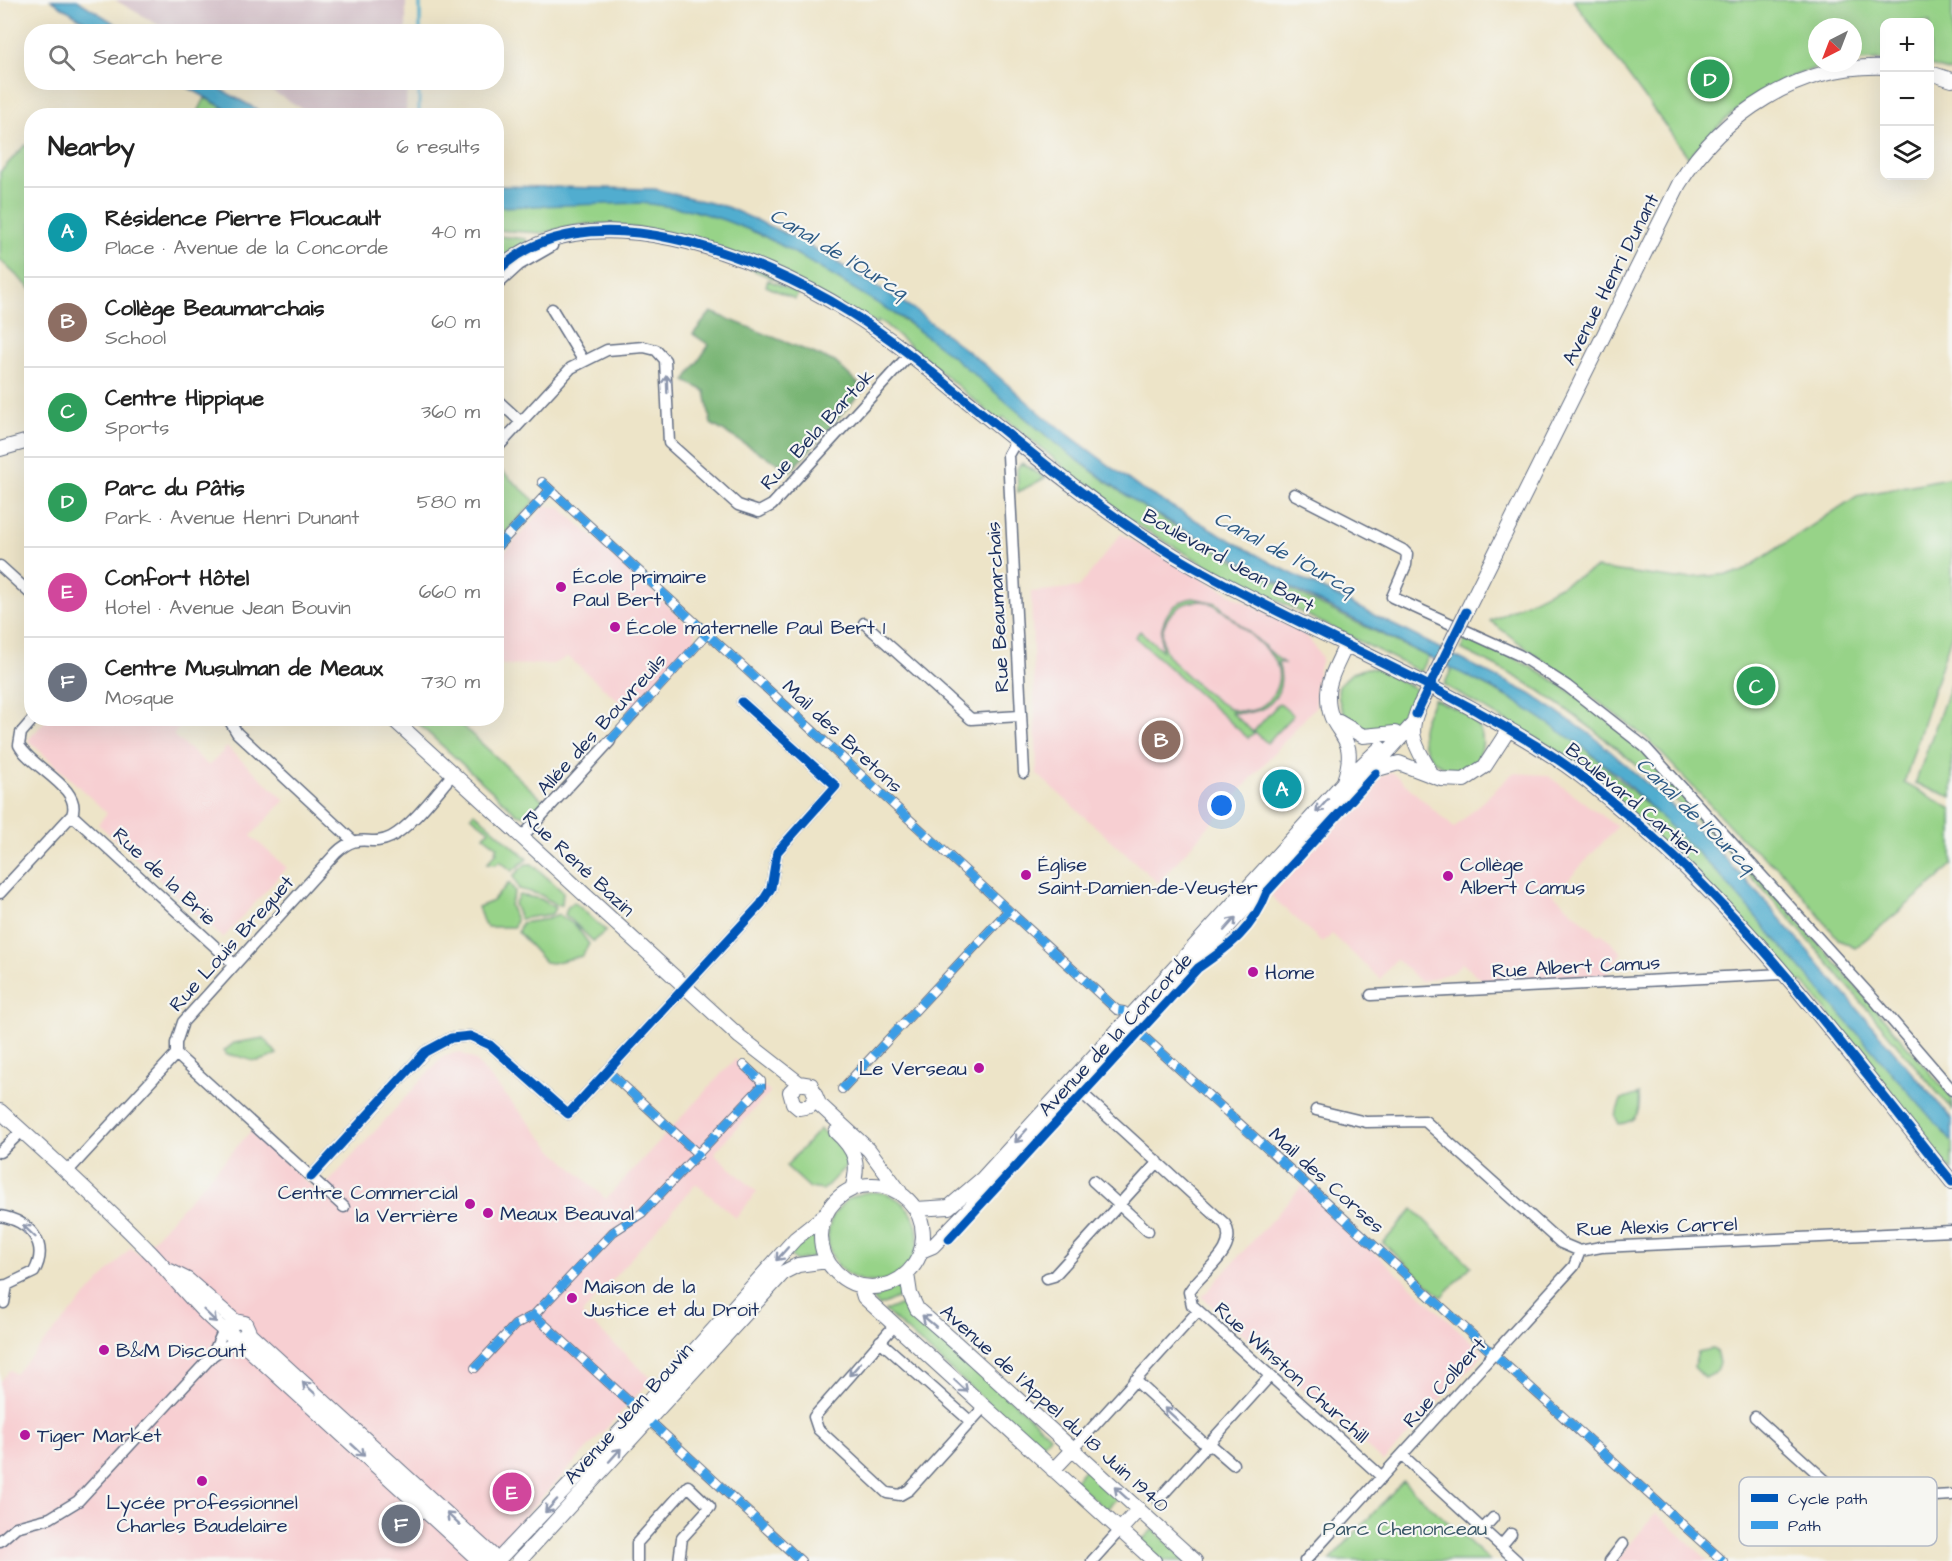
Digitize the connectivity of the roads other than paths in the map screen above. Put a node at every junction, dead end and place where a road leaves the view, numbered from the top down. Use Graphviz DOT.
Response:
graph roads {
  1 [pos="1880,67"];
  2 [pos="1934,75"];
  3 [pos="1952,80"];
  4 [pos="588,231"];
  5 [pos="504,266"];
  6 [pos="504,279"];
  7 [pos="552,309"];
  8 [pos="910,354"];
  9 [pos="583,360"];
  10 [pos="504,406"];
  11 [pos="521,422"];
  12 [pos="504,440"];
  13 [pos="1016,441"];
  14 [pos="24,442"];
  15 [pos="0,449"];
  16 [pos="542,482"];
  17 [pos="550,490"];
  18 [pos="1294,494"];
  19 [pos="504,539"];
  20 [pos="0,566"];
  21 [pos="24,588"];
  22 [pos="864,622"];
  23 [pos="707,634"];
  24 [pos="1346,644"];
  25 [pos="1432,687"];
  26 [pos="742,702"];
  27 [pos="1417,714"];
  28 [pos="1020,716"];
  29 [pos="1334,720"];
  30 [pos="28,726"];
  31 [pos="233,726"];
  32 [pos="401,726"];
  33 [pos="1509,729"];
  34 [pos="1395,733"];
  35 [pos="610,741"];
  36 [pos="1370,771"];
  37 [pos="1024,773"];
  38 [pos="453,774"];
  39 [pos="1432,775"];
  40 [pos="1344,782"];
  41 [pos="72,815"];
  42 [pos="522,837"];
  43 [pos="352,840"];
  44 [pos="0,893"];
  45 [pos="1008,911"];
  46 [pos="234,964"];
  47 [pos="1783,974"];
  48 [pos="685,988"];
  49 [pos="1371,995"];
  50 [pos="1124,1011"];
  51 [pos="1142,1035"];
  52 [pos="176,1054"];
  53 [pos="744,1065"];
  54 [pos="612,1075"];
  55 [pos="1075,1086"];
  56 [pos="795,1087"];
  57 [pos="842,1089"];
  58 [pos="1952,1090"];
  59 [pos="812,1102"];
  60 [pos="1316,1110"];
  61 [pos="0,1111"];
  62 [pos="22,1131"];
  63 [pos="0,1152"];
  64 [pos="699,1155"];
  65 [pos="1158,1162"];
  66 [pos="67,1172"];
  67 [pos="311,1176"];
  68 [pos="1093,1181"];
  69 [pos="1952,1182"];
  70 [pos="852,1189"];
  71 [pos="902,1194"];
  72 [pos="1119,1204"];
  73 [pos="344,1207"];
  74 [pos="916,1209"];
  75 [pos="825,1215"];
  76 [pos="0,1216"];
  77 [pos="1148,1231"];
  78 [pos="1952,1231"];
  79 [pos="921,1251"];
  80 [pos="1580,1251"];
  81 [pos="827,1262"];
  82 [pos="907,1274"];
  83 [pos="1047,1278"];
  84 [pos="4,1286"];
  85 [pos="861,1287"];
  86 [pos="4,1303"];
  87 [pos="1198,1311"];
  88 [pos="534,1315"];
  89 [pos="894,1326"];
  90 [pos="238,1332"];
  91 [pos="880,1341"];
  92 [pos="1489,1350"];
  93 [pos="1498,1358"];
  94 [pos="476,1368"];
  95 [pos="1270,1376"];
  96 [pos="1135,1380"];
  97 [pos="635,1407"];
  98 [pos="984,1407"];
  99 [pos="1755,1417"];
  100 [pos="970,1422"];
  101 [pos="652,1423"];
  102 [pos="1209,1445"];
  103 [pos="1073,1449"];
  104 [pos="1402,1455"];
  105 [pos="1233,1464"];
  106 [pos="1053,1470"];
  107 [pos="1382,1477"];
  108 [pos="1822,1477"];
  109 [pos="393,1482"];
  110 [pos="1952,1495"];
  111 [pos="1937,1496"];
  112 [pos="1158,1500"];
  113 [pos="1139,1509"];
  114 [pos="1493,1518"];
  115 [pos="1483,1529"];
  116 [pos="1120,1530"];
  117 [pos="1511,1534"];
  118 [pos="0,1541"];
  119 [pos="1623,1544"];
  120 [pos="1501,1546"];
  121 [pos="469,1561"];
  122 [pos="480,1561"];
  123 [pos="494,1561"];
  124 [pos="519,1561"];
  125 [pos="637,1561"];
  126 [pos="680,1561"];
  127 [pos="801,1561"];
  128 [pos="1092,1561"];
  129 [pos="1154,1561"];
  130 [pos="1195,1561"];
  131 [pos="1305,1561"];
  132 [pos="1517,1561"];
  133 [pos="1610,1561"];
  134 [pos="1723,1561"];
  1 -- 27 [label="street, Avenue Henri Dunant, bridge"];
  2 -- 3 [label="street"];
  4 -- 5 [label="street, Boulevard Jean Bart"];
  4 -- 6 [label="street"];
  4 -- 8 [label="street, Boulevard Jean Bart"];
  7 -- 9 [label="street"];
  8 -- 9 [label="street, Rue Bela Bartok, one-way"];
  8 -- 13 [label="street, Boulevard Jean Bart"];
  9 -- 11 [label="street, Rue Bela Bartok"];
  10 -- 11 [label="street"];
  11 -- 12 [label="street, Rue Bela Bartok"];
  13 -- 24 [label="street, Boulevard Jean Bart"];
  13 -- 28 [label="street, Rue Beaumarchais"];
  14 -- 15 [label="street"];
  16 -- 17 [label="street, Mail des Bretons"];
  17 -- 19 [label="street"];
  17 -- 23 [label="street, Mail des Bretons"];
  18 -- 58 [label="street"];
  20 -- 21 [label="street"];
  22 -- 28 [label="street"];
  23 -- 35 [label="street, Allée des Bouvreuils"];
  23 -- 45 [label="street, Mail des Bretons"];
  24 -- 25 [label="street, Boulevard Jean Bart"];
  24 -- 29 [label="street"];
  25 -- 33 [label="street, Boulevard Cartier"];
  26 -- 48 [label="street"];
  27 -- 34 [label="street, Avenue de la Concorde"];
  27 -- 36 [label="street, Avenue de la Concorde"];
  27 -- 39 [label="street"];
  28 -- 37 [label="street, Rue Beaumarchais"];
  29 -- 34 [label="street"];
  29 -- 40 [label="street"];
  30 -- 41 [label="street"];
  31 -- 43 [label="street"];
  32 -- 38 [label="street, Rue René Bazin"];
  33 -- 39 [label="street"];
  33 -- 47 [label="street, Boulevard Cartier"];
  34 -- 40 [label="street, Avenue de la Concorde"];
  35 -- 42 [label="street, Allée des Bouvreuils"];
  36 -- 39 [label="street"];
  55 -- 36 [label="street, Avenue de la Concorde, one-way"];
  38 -- 42 [label="street, Rue René Bazin"];
  38 -- 43 [label="street"];
  40 -- 55 [label="street, Avenue de la Concorde, one-way"];
  41 -- 44 [label="street"];
  41 -- 46 [label="street, Rue de la Brie"];
  42 -- 48 [label="street, Rue René Bazin"];
  43 -- 46 [label="street, Rue Louis Breguet"];
  45 -- 50 [label="street, Mail des Bretons"];
  45 -- 57 [label="street"];
  46 -- 52 [label="street, Rue Louis Breguet"];
  47 -- 49 [label="street, Rue Albert Camus"];
  47 -- 69 [label="street, Boulevard Cartier"];
  48 -- 56 [label="street, Rue René Bazin"];
  48 -- 67 [label="street"];
  51 -- 92 [label="street, Mail des Corses"];
  52 -- 66 [label="street"];
  52 -- 67 [label="street"];
  53 -- 64 [label="street"];
  54 -- 64 [label="street"];
  55 -- 65 [label="street, Rue Winston Churchill"];
  55 -- 74 [label="street, Avenue de la Concorde, one-way"];
  55 -- 79 [label="street, Avenue de la Concorde"];
  56 -- 59 [label="street"];
  56 -- 59 [label="street"];
  59 -- 70 [label="street"];
  59 -- 71 [label="street"];
  60 -- 80 [label="street, Rue Alexis Carrel"];
  61 -- 62 [label="street"];
  62 -- 63 [label="street"];
  62 -- 66 [label="street"];
  64 -- 88 [label="street"];
  65 -- 72 [label="street"];
  65 -- 87 [label="street, Rue Winston Churchill"];
  66 -- 90 [label="street"];
  67 -- 73 [label="street"];
  68 -- 72 [label="street"];
  70 -- 71 [label="street"];
  70 -- 75 [label="street"];
  71 -- 74 [label="street"];
  72 -- 77 [label="street"];
  72 -- 83 [label="street"];
  74 -- 79 [label="street"];
  75 -- 81 [label="street"];
  75 -- 123 [label="street, Avenue Jean Bouvin, one-way"];
  84 -- 76 [label="street, one-way"];
  78 -- 80 [label="street, Rue Alexis Carrel"];
  79 -- 82 [label="street"];
  80 -- 104 [label="street, Rue Colbert"];
  81 -- 85 [label="street"];
  124 -- 81 [label="street, Avenue Jean Bouvin, one-way"];
  82 -- 85 [label="street"];
  103 -- 82 [label="street, Avenue de l'Appel du 18 Juin 1940, one-way"];
  84 -- 86 [label="street"];
  85 -- 89 [label="street"];
  87 -- 95 [label="street, Rue Winston Churchill"];
  87 -- 96 [label="street"];
  88 -- 94 [label="street"];
  88 -- 97 [label="street"];
  89 -- 91 [label="street"];
  89 -- 98 [label="street, one-way"];
  90 -- 109 [label="street, one-way"];
  90 -- 118 [label="street"];
  123 -- 90 [label="street, one-way"];
  91 -- 100 [label="street"];
  91 -- 100 [label="street, one-way"];
  93 -- 134 [label="street"];
  95 -- 102 [label="street"];
  95 -- 107 [label="street, Rue Winston Churchill"];
  102 -- 96 [label="street, one-way"];
  96 -- 103 [label="street"];
  98 -- 100 [label="street"];
  98 -- 106 [label="street"];
  99 -- 108 [label="street"];
  101 -- 127 [label="street"];
  102 -- 105 [label="street"];
  102 -- 112 [label="street"];
  103 -- 106 [label="street"];
  113 -- 103 [label="street, Avenue de l'Appel du 18 Juin 1940, one-way"];
  104 -- 107 [label="street, Rue Colbert"];
  104 -- 115 [label="street"];
  106 -- 116 [label="street"];
  107 -- 131 [label="street, Rue Colbert"];
  109 -- 121 [label="street"];
  109 -- 122 [label="street"];
  110 -- 111 [label="street"];
  113 -- 116 [label="street"];
  113 -- 130 [label="street, Avenue de l'Appel du 18 Juin 1940"];
  114 -- 115 [label="street"];
  115 -- 120 [label="street"];
  116 -- 128 [label="street"];
  116 -- 129 [label="street"];
  117 -- 120 [label="street"];
  119 -- 133 [label="street"];
  120 -- 132 [label="street"];
  125 -- 126 [label="street"];
}
